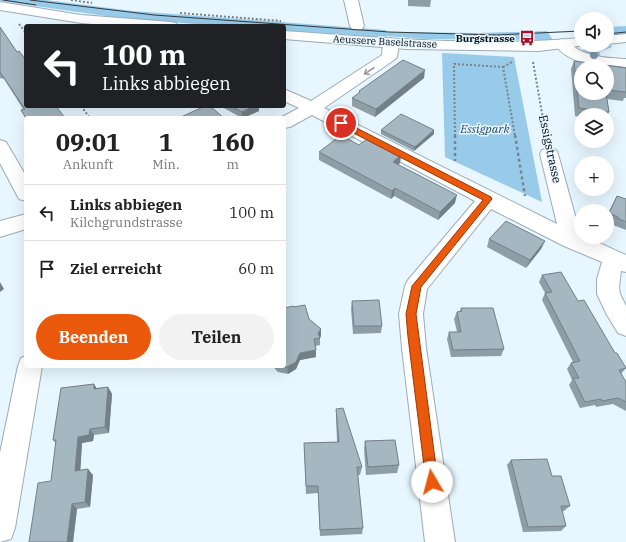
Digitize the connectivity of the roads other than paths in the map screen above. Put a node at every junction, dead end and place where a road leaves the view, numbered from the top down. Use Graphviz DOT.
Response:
graph roads {
  1 [pos="351,0"];
  2 [pos="0,6"];
  3 [pos="145,24"];
  4 [pos="357,26"];
  5 [pos="286,28"];
  6 [pos="626,38"];
  7 [pos="614,39"];
  8 [pos="391,43"];
  9 [pos="574,43"];
  10 [pos="562,44"];
  11 [pos="626,64"];
  12 [pos="286,95"];
  13 [pos="312,108"];
  14 [pos="286,122"];
  15 [pos="0,146"];
  16 [pos="549,154"];
  17 [pos="24,190"];
  18 [pos="488,199"];
  19 [pos="24,222"];
  20 [pos="0,228"];
  21 [pos="571,240"];
  22 [pos="620,262"];
  23 [pos="626,326"];
  24 [pos="30,368"];
  25 [pos="0,528"];
  26 [pos="440,542"];
  1 -- 4 [label="street"];
  2 -- 3 [label="street"];
  5 -- 8 [label="street, Aeussere Baselstrasse"];
  6 -- 7 [label="street"];
  8 -- 10 [label="street, Aeussere Baselstrasse"];
  8 -- 13 [label="street, one-way"];
  9 -- 10 [label="street, Aeussere Baselstrasse"];
  10 -- 11 [label="street"];
  12 -- 13 [label="street"];
  13 -- 14 [label="street"];
  13 -- 18 [label="street"];
  15 -- 17 [label="street"];
  16 -- 21 [label="street, Essigstrasse"];
  18 -- 21 [label="street"];
  18 -- 26 [label="street"];
  19 -- 20 [label="street"];
  21 -- 22 [label="street"];
  22 -- 23 [label="street"];
  24 -- 25 [label="street"];
}
